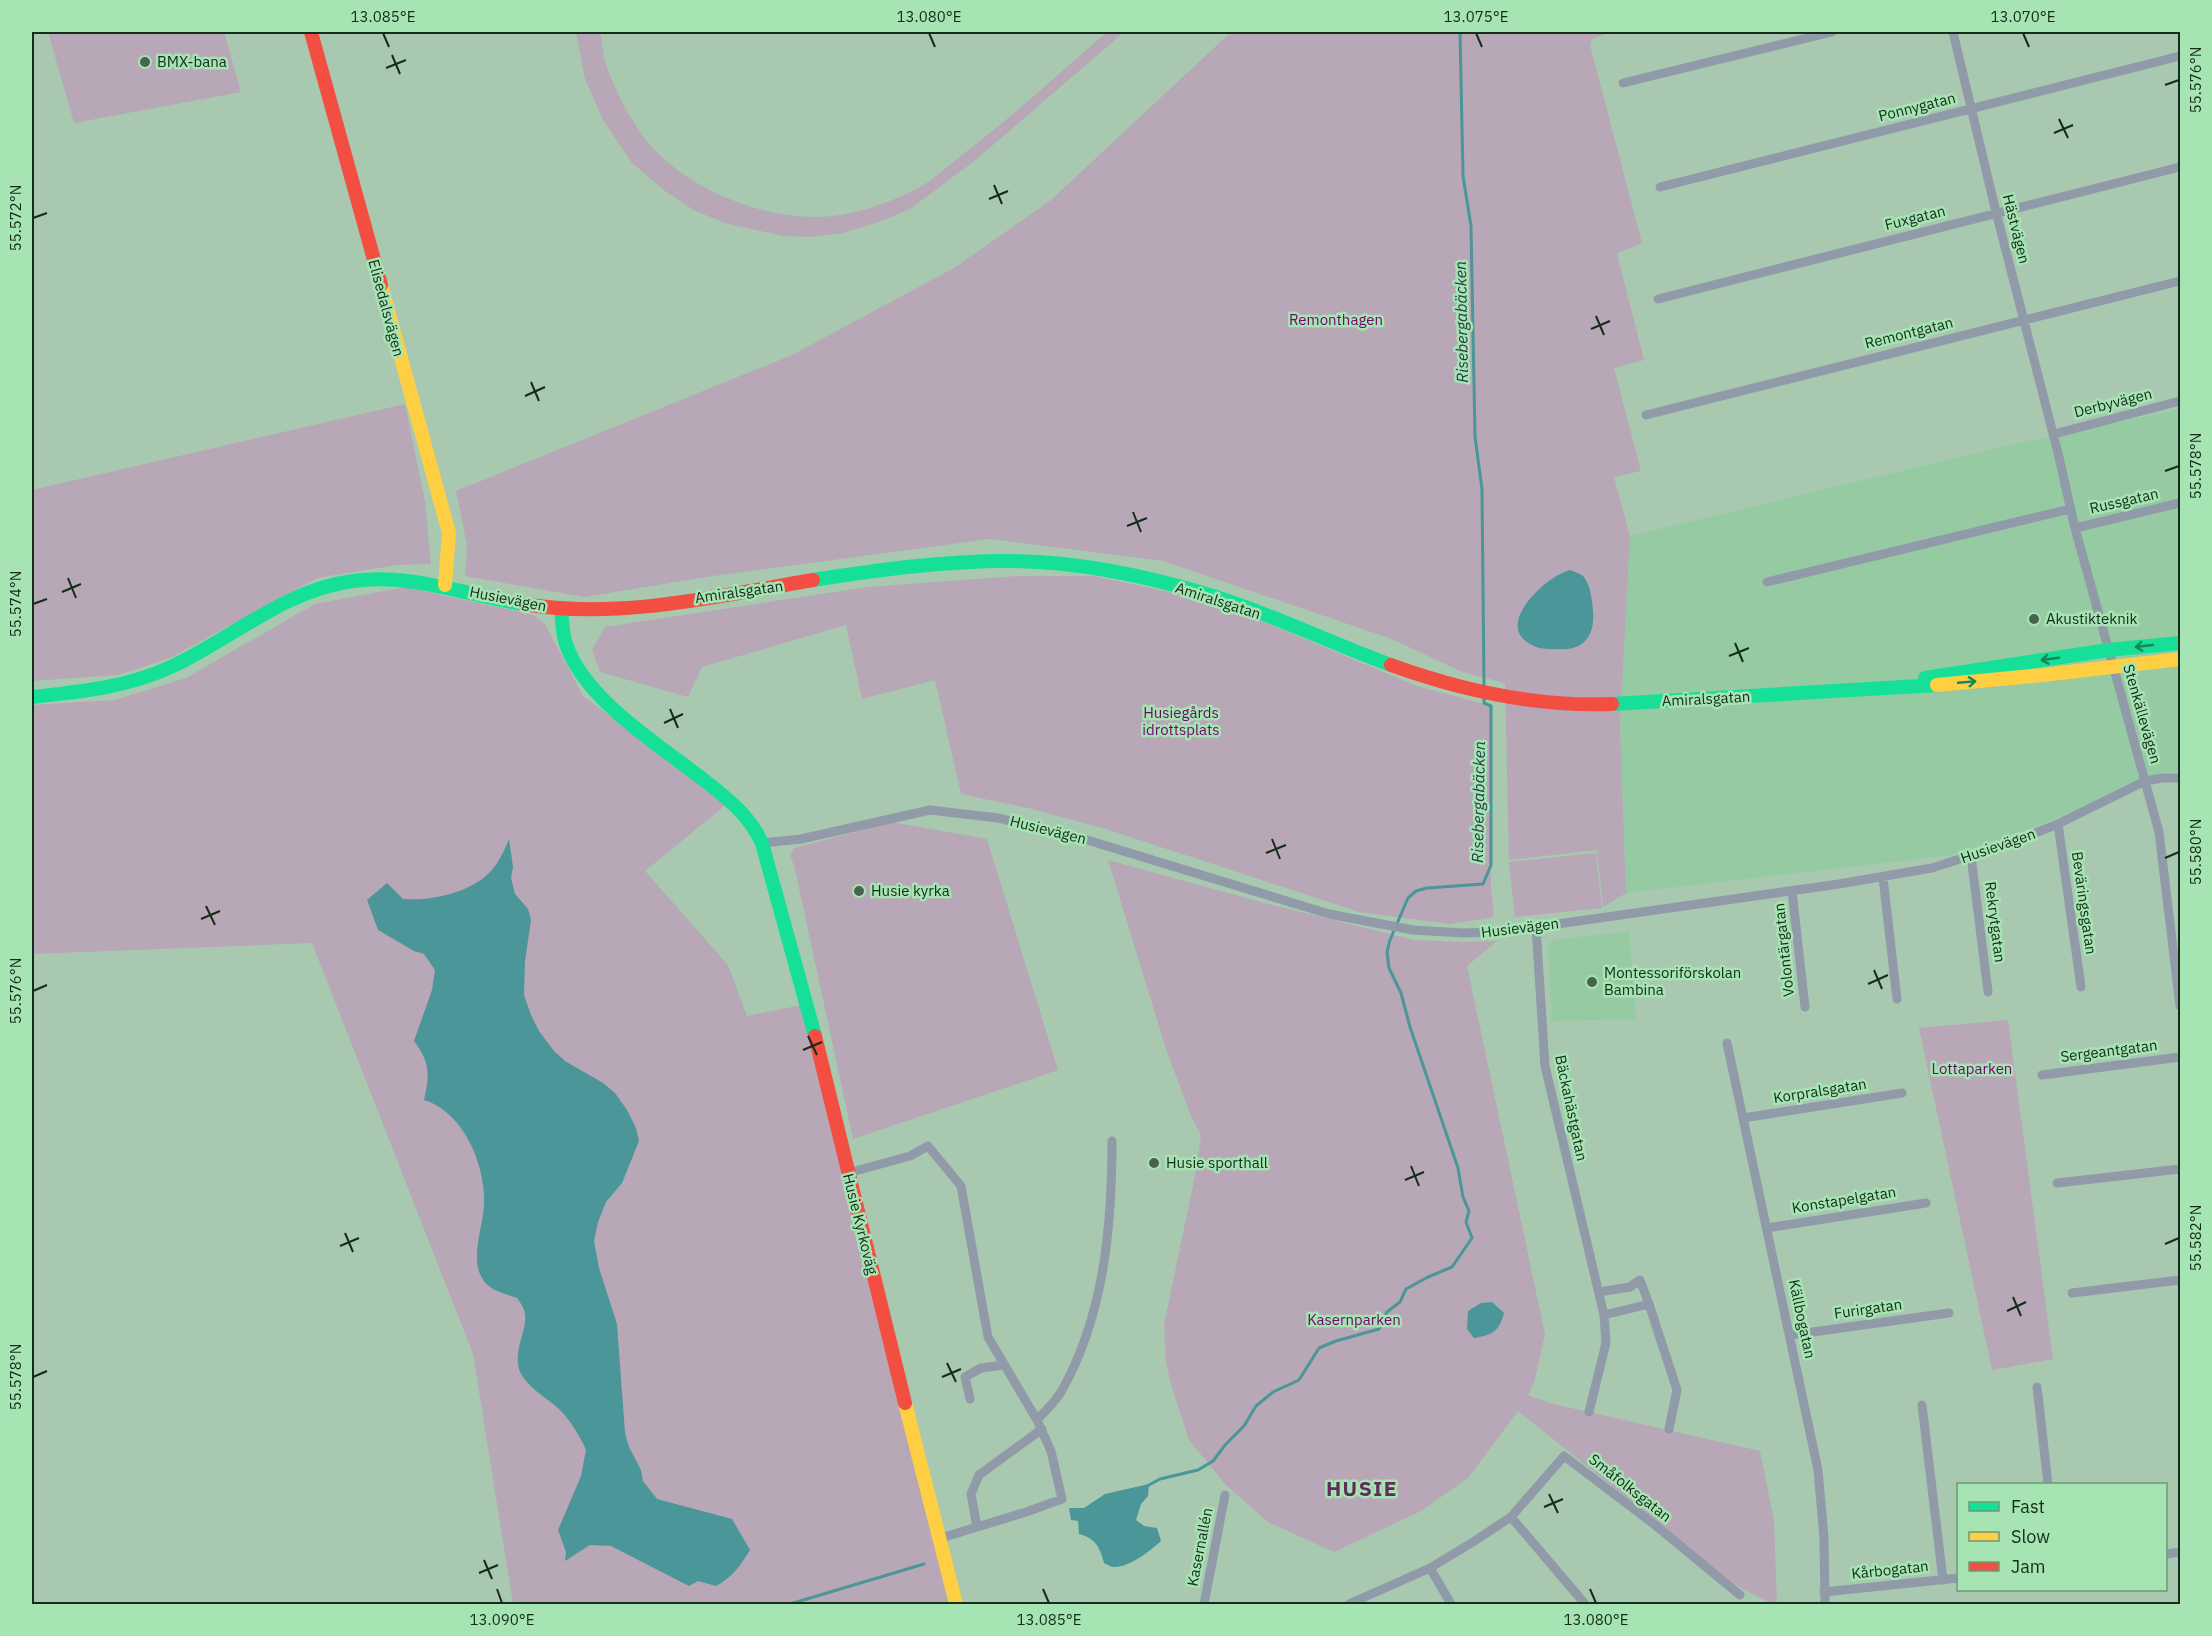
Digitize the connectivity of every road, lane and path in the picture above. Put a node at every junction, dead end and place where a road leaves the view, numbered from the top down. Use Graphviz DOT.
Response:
graph roads {
  1 [pos="310,32"];
  2 [pos="1832,32"];
  3 [pos="1953,32"];
  4 [pos="2181,56"];
  5 [pos="1623,83"];
  6 [pos="1971,108"];
  7 [pos="2181,167"];
  8 [pos="1660,187"];
  9 [pos="1996,212"];
  10 [pos="2181,282"];
  11 [pos="1658,299"];
  12 [pos="2024,319"];
  13 [pos="2181,401"];
  14 [pos="1646,415"];
  15 [pos="2054,434"];
  16 [pos="2181,503"];
  17 [pos="2070,509"];
  18 [pos="2075,528"];
  19 [pos="1767,582"];
  20 [pos="444,585"];
  21 [pos="561,608"];
  22 [pos="2181,643"];
  23 [pos="2108,650"];
  24 [pos="2181,659"];
  25 [pos="2113,668"];
  26 [pos="1867,688"];
  27 [pos="32,697"];
  28 [pos="2181,778"];
  29 [pos="2145,781"];
  30 [pos="2058,824"];
  31 [pos="762,843"];
  32 [pos="1971,856"];
  33 [pos="1883,878"];
  34 [pos="1792,891"];
  35 [pos="1536,927"];
  36 [pos="2080,987"];
  37 [pos="1989,992"];
  38 [pos="1897,999"];
  39 [pos="1805,1006"];
  40 [pos="2181,1006"];
  41 [pos="1727,1043"];
  42 [pos="2181,1057"];
  43 [pos="2042,1075"];
  44 [pos="1902,1093"];
  45 [pos="1743,1118"];
  46 [pos="1112,1141"];
  47 [pos="2181,1169"];
  48 [pos="848,1173"];
  49 [pos="2057,1183"];
  50 [pos="1926,1203"];
  51 [pos="1767,1228"];
  52 [pos="2181,1280"];
  53 [pos="1599,1292"];
  54 [pos="2072,1293"];
  55 [pos="1649,1305"];
  56 [pos="1949,1312"];
  57 [pos="1604,1315"];
  58 [pos="1791,1335"];
  59 [pos="1005,1365"];
  60 [pos="2037,1387"];
  61 [pos="970,1399"];
  62 [pos="1922,1405"];
  63 [pos="1589,1412"];
  64 [pos="1037,1420"];
  65 [pos="1669,1429"];
  66 [pos="1042,1430"];
  67 [pos="2048,1483"];
  68 [pos="1225,1495"];
  69 [pos="1511,1516"];
  70 [pos="977,1527"];
  71 [pos="938,1539"];
  72 [pos="1430,1568"];
  73 [pos="1957,1578"];
  74 [pos="1943,1580"];
  75 [pos="1824,1592"];
  76 [pos="1740,1595"];
  77 [pos="1349,1604"];
  78 [pos="956,1605"];
  79 [pos="1204,1605"];
  80 [pos="1451,1605"];
  81 [pos="1585,1605"];
  82 [pos="1824,1605"];
  1 -- 20 [label="street, Elisedalsvägen"];
  2 -- 5 [label="street"];
  3 -- 6 [label="street, Hästvägen"];
  4 -- 6 [label="street, Ponnygatan"];
  6 -- 8 [label="street, Ponnygatan"];
  6 -- 9 [label="street, Hästvägen"];
  7 -- 9 [label="street, Fuxgatan"];
  9 -- 11 [label="street, Fuxgatan"];
  9 -- 12 [label="street, Hästvägen"];
  10 -- 12 [label="street, Remontgatan"];
  12 -- 14 [label="street, Remontgatan"];
  12 -- 15 [label="street, Hästvägen"];
  13 -- 15 [label="street, Derbyvägen"];
  15 -- 17 [label="street, Stenkällevägen"];
  16 -- 18 [label="street, Russgatan"];
  17 -- 18 [label="street, Stenkällevägen"];
  17 -- 19 [label="street"];
  18 -- 23 [label="street, Stenkällevägen"];
  20 -- 21 [label="street, Husievägen"];
  20 -- 27 [label="street, Husievägen"];
  21 -- 26 [label="street, Amiralsgatan"];
  21 -- 31 [label="street, Husievägen"];
  22 -- 23 [label="street, Amiralsgatan, one-way"];
  23 -- 25 [label="street, Stenkällevägen"];
  23 -- 26 [label="street, Amiralsgatan, one-way"];
  24 -- 25 [label="street, Amiralsgatan"];
  26 -- 25 [label="street, Amiralsgatan, one-way"];
  25 -- 29 [label="street, Stenkällevägen"];
  28 -- 29 [label="street, Husievägen"];
  29 -- 30 [label="street, Husievägen"];
  29 -- 40 [label="street, Stenkällevägen"];
  30 -- 32 [label="street, Husievägen"];
  30 -- 36 [label="street, Beväringsgatan"];
  31 -- 35 [label="street, Husievägen"];
  31 -- 48 [label="street, Husie Kyrkoväg"];
  32 -- 33 [label="street, Husievägen"];
  32 -- 37 [label="street, Rekrytgatan"];
  33 -- 34 [label="street, Husievägen"];
  33 -- 38 [label="street"];
  34 -- 35 [label="street, Husievägen"];
  34 -- 39 [label="street, Volontärgatan"];
  35 -- 53 [label="street, Bäckahästgatan"];
  41 -- 45 [label="street, Källbogatan"];
  42 -- 43 [label="street, Sergeantgatan"];
  44 -- 45 [label="street, Korpralsgatan"];
  45 -- 51 [label="street, Källbogatan"];
  46 -- 64 [label="street"];
  47 -- 49 [label="street"];
  48 -- 59 [label="street"];
  48 -- 71 [label="street, Husie Kyrkoväg"];
  50 -- 51 [label="street, Konstapelgatan"];
  51 -- 58 [label="street, Källbogatan"];
  52 -- 54 [label="street"];
  53 -- 55 [label="street"];
  53 -- 57 [label="street, Bäckahästgatan"];
  55 -- 57 [label="street"];
  55 -- 65 [label="street"];
  56 -- 58 [label="street, Furirgatan"];
  57 -- 63 [label="street, Bäckahästgatan"];
  58 -- 75 [label="street, Källbogatan"];
  59 -- 61 [label="street"];
  59 -- 64 [label="street"];
  60 -- 67 [label="street"];
  62 -- 74 [label="street"];
  64 -- 66 [label="street"];
  66 -- 70 [label="street"];
  66 -- 70 [label="street"];
  68 -- 79 [label="street, Kasernallén"];
  69 -- 72 [label="street, Småfolksgatan"];
  69 -- 76 [label="street, Småfolksgatan"];
  69 -- 81 [label="street"];
  70 -- 71 [label="street"];
  71 -- 78 [label="street, Husie Kyrkoväg"];
  72 -- 77 [label="street, Småfolksgatan"];
  72 -- 80 [label="street"];
  73 -- 74 [label="street, Kårbogatan"];
  74 -- 75 [label="street, Kårbogatan"];
  75 -- 82 [label="street, Källbogatan"];
}
